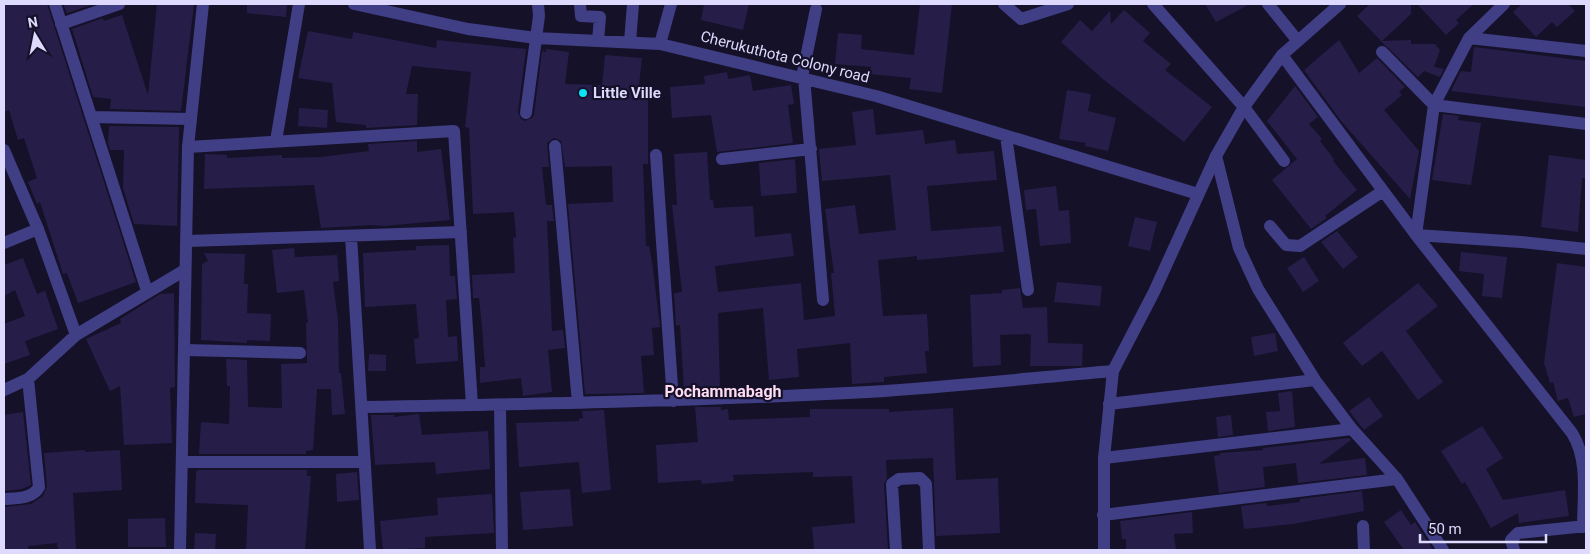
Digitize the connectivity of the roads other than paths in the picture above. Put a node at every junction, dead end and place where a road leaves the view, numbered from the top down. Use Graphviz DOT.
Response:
graph roads {
  1 [pos="55,4"];
  2 [pos="119,4"];
  3 [pos="203,4"];
  4 [pos="299,4"];
  5 [pos="354,4"];
  6 [pos="538,4"];
  7 [pos="580,4"];
  8 [pos="633,4"];
  9 [pos="671,4"];
  10 [pos="1004,4"];
  11 [pos="1068,4"];
  12 [pos="1153,4"];
  13 [pos="1268,4"];
  14 [pos="1340,4"];
  15 [pos="1504,4"];
  16 [pos="369,5"];
  17 [pos="816,9"];
  18 [pos="61,24"];
  19 [pos="536,38"];
  20 [pos="1469,38"];
  21 [pos="1297,40"];
  22 [pos="598,41"];
  23 [pos="630,42"];
  24 [pos="660,44"];
  25 [pos="1586,51"];
  26 [pos="1382,52"];
  27 [pos="1282,55"];
  28 [pos="803,77"];
  29 [pos="1434,105"];
  30 [pos="1244,107"];
  31 [pos="526,113"];
  32 [pos="91,117"];
  33 [pos="191,119"];
  34 [pos="1586,124"];
  35 [pos="1006,136"];
  36 [pos="276,141"];
  37 [pos="556,146"];
  38 [pos="188,147"];
  39 [pos="4,150"];
  40 [pos="811,150"];
  41 [pos="656,155"];
  42 [pos="1216,156"];
  43 [pos="722,160"];
  44 [pos="1284,161"];
  45 [pos="1382,191"];
  46 [pos="1198,194"];
  47 [pos="1270,226"];
  48 [pos="38,229"];
  49 [pos="461,232"];
  50 [pos="1416,235"];
  51 [pos="351,236"];
  52 [pos="188,241"];
  53 [pos="4,243"];
  54 [pos="1586,249"];
  55 [pos="186,270"];
  56 [pos="1028,290"];
  57 [pos="147,291"];
  58 [pos="823,300"];
  59 [pos="76,335"];
  60 [pos="185,350"];
  61 [pos="300,353"];
  62 [pos="1113,371"];
  63 [pos="28,379"];
  64 [pos="1315,380"];
  65 [pos="4,390"];
  66 [pos="673,401"];
  67 [pos="578,403"];
  68 [pos="500,404"];
  69 [pos="1109,404"];
  70 [pos="472,405"];
  71 [pos="362,407"];
  72 [pos="1352,429"];
  73 [pos="1104,458"];
  74 [pos="182,462"];
  75 [pos="365,462"];
  76 [pos="1397,479"];
  77 [pos="4,499"];
  78 [pos="1103,514"];
  79 [pos="1363,526"];
  80 [pos="1585,527"];
  81 [pos="180,550"];
  82 [pos="370,550"];
  83 [pos="502,550"];
  84 [pos="896,550"];
  85 [pos="929,550"];
  86 [pos="1104,550"];
  87 [pos="1364,550"];
  88 [pos="1443,550"];
  89 [pos="1514,550"];
  1 -- 18 [label="street"];
  2 -- 18 [label="street"];
  3 -- 33 [label="street"];
  4 -- 36 [label="street"];
  5 -- 16 [label="street, Cherukuthota Colony road"];
  6 -- 19 [label="street"];
  7 -- 22 [label="street"];
  8 -- 23 [label="street"];
  9 -- 24 [label="street"];
  10 -- 11 [label="street"];
  12 -- 30 [label="street"];
  13 -- 21 [label="street"];
  14 -- 21 [label="street"];
  15 -- 20 [label="street"];
  16 -- 19 [label="street, Cherukuthota Colony road"];
  17 -- 28 [label="street"];
  18 -- 32 [label="street"];
  19 -- 22 [label="street, Cherukuthota Colony road"];
  19 -- 31 [label="street"];
  20 -- 25 [label="street"];
  20 -- 29 [label="street"];
  21 -- 27 [label="street"];
  22 -- 23 [label="street, Cherukuthota Colony road"];
  23 -- 24 [label="street, Cherukuthota Colony road"];
  24 -- 28 [label="street, Cherukuthota Colony road"];
  26 -- 29 [label="street"];
  27 -- 30 [label="street"];
  27 -- 45 [label="street"];
  28 -- 35 [label="street, Cherukuthota Colony road"];
  28 -- 40 [label="street"];
  29 -- 34 [label="street"];
  29 -- 50 [label="street"];
  30 -- 42 [label="street"];
  30 -- 44 [label="street"];
  32 -- 33 [label="street"];
  32 -- 57 [label="street"];
  33 -- 38 [label="street"];
  35 -- 46 [label="street, Cherukuthota Colony road"];
  35 -- 56 [label="street"];
  36 -- 38 [label="street"];
  36 -- 49 [label="street"];
  37 -- 67 [label="street"];
  38 -- 52 [label="street"];
  39 -- 48 [label="street"];
  40 -- 43 [label="street"];
  40 -- 58 [label="street"];
  41 -- 66 [label="street"];
  42 -- 46 [label="street"];
  42 -- 64 [label="street"];
  45 -- 47 [label="street"];
  45 -- 50 [label="street"];
  46 -- 62 [label="street"];
  48 -- 53 [label="street"];
  48 -- 59 [label="street"];
  49 -- 51 [label="street"];
  49 -- 70 [label="street"];
  50 -- 54 [label="street"];
  50 -- 80 [label="street"];
  51 -- 52 [label="street"];
  51 -- 71 [label="street"];
  52 -- 55 [label="street"];
  55 -- 57 [label="street"];
  55 -- 60 [label="street"];
  57 -- 59 [label="street"];
  59 -- 63 [label="street"];
  60 -- 61 [label="street"];
  60 -- 74 [label="street"];
  62 -- 66 [label="street"];
  62 -- 69 [label="street"];
  63 -- 65 [label="street"];
  63 -- 77 [label="street"];
  64 -- 69 [label="street"];
  64 -- 72 [label="street"];
  66 -- 67 [label="street"];
  67 -- 68 [label="street"];
  68 -- 70 [label="street"];
  68 -- 83 [label="street"];
  69 -- 73 [label="street"];
  70 -- 71 [label="street"];
  71 -- 75 [label="street"];
  72 -- 73 [label="street"];
  72 -- 76 [label="street"];
  73 -- 78 [label="street"];
  74 -- 75 [label="street"];
  74 -- 81 [label="street"];
  75 -- 82 [label="street"];
  76 -- 78 [label="street"];
  76 -- 88 [label="street"];
  78 -- 86 [label="street"];
  79 -- 87 [label="street"];
  80 -- 89 [label="street"];
  84 -- 85 [label="street"];
}
